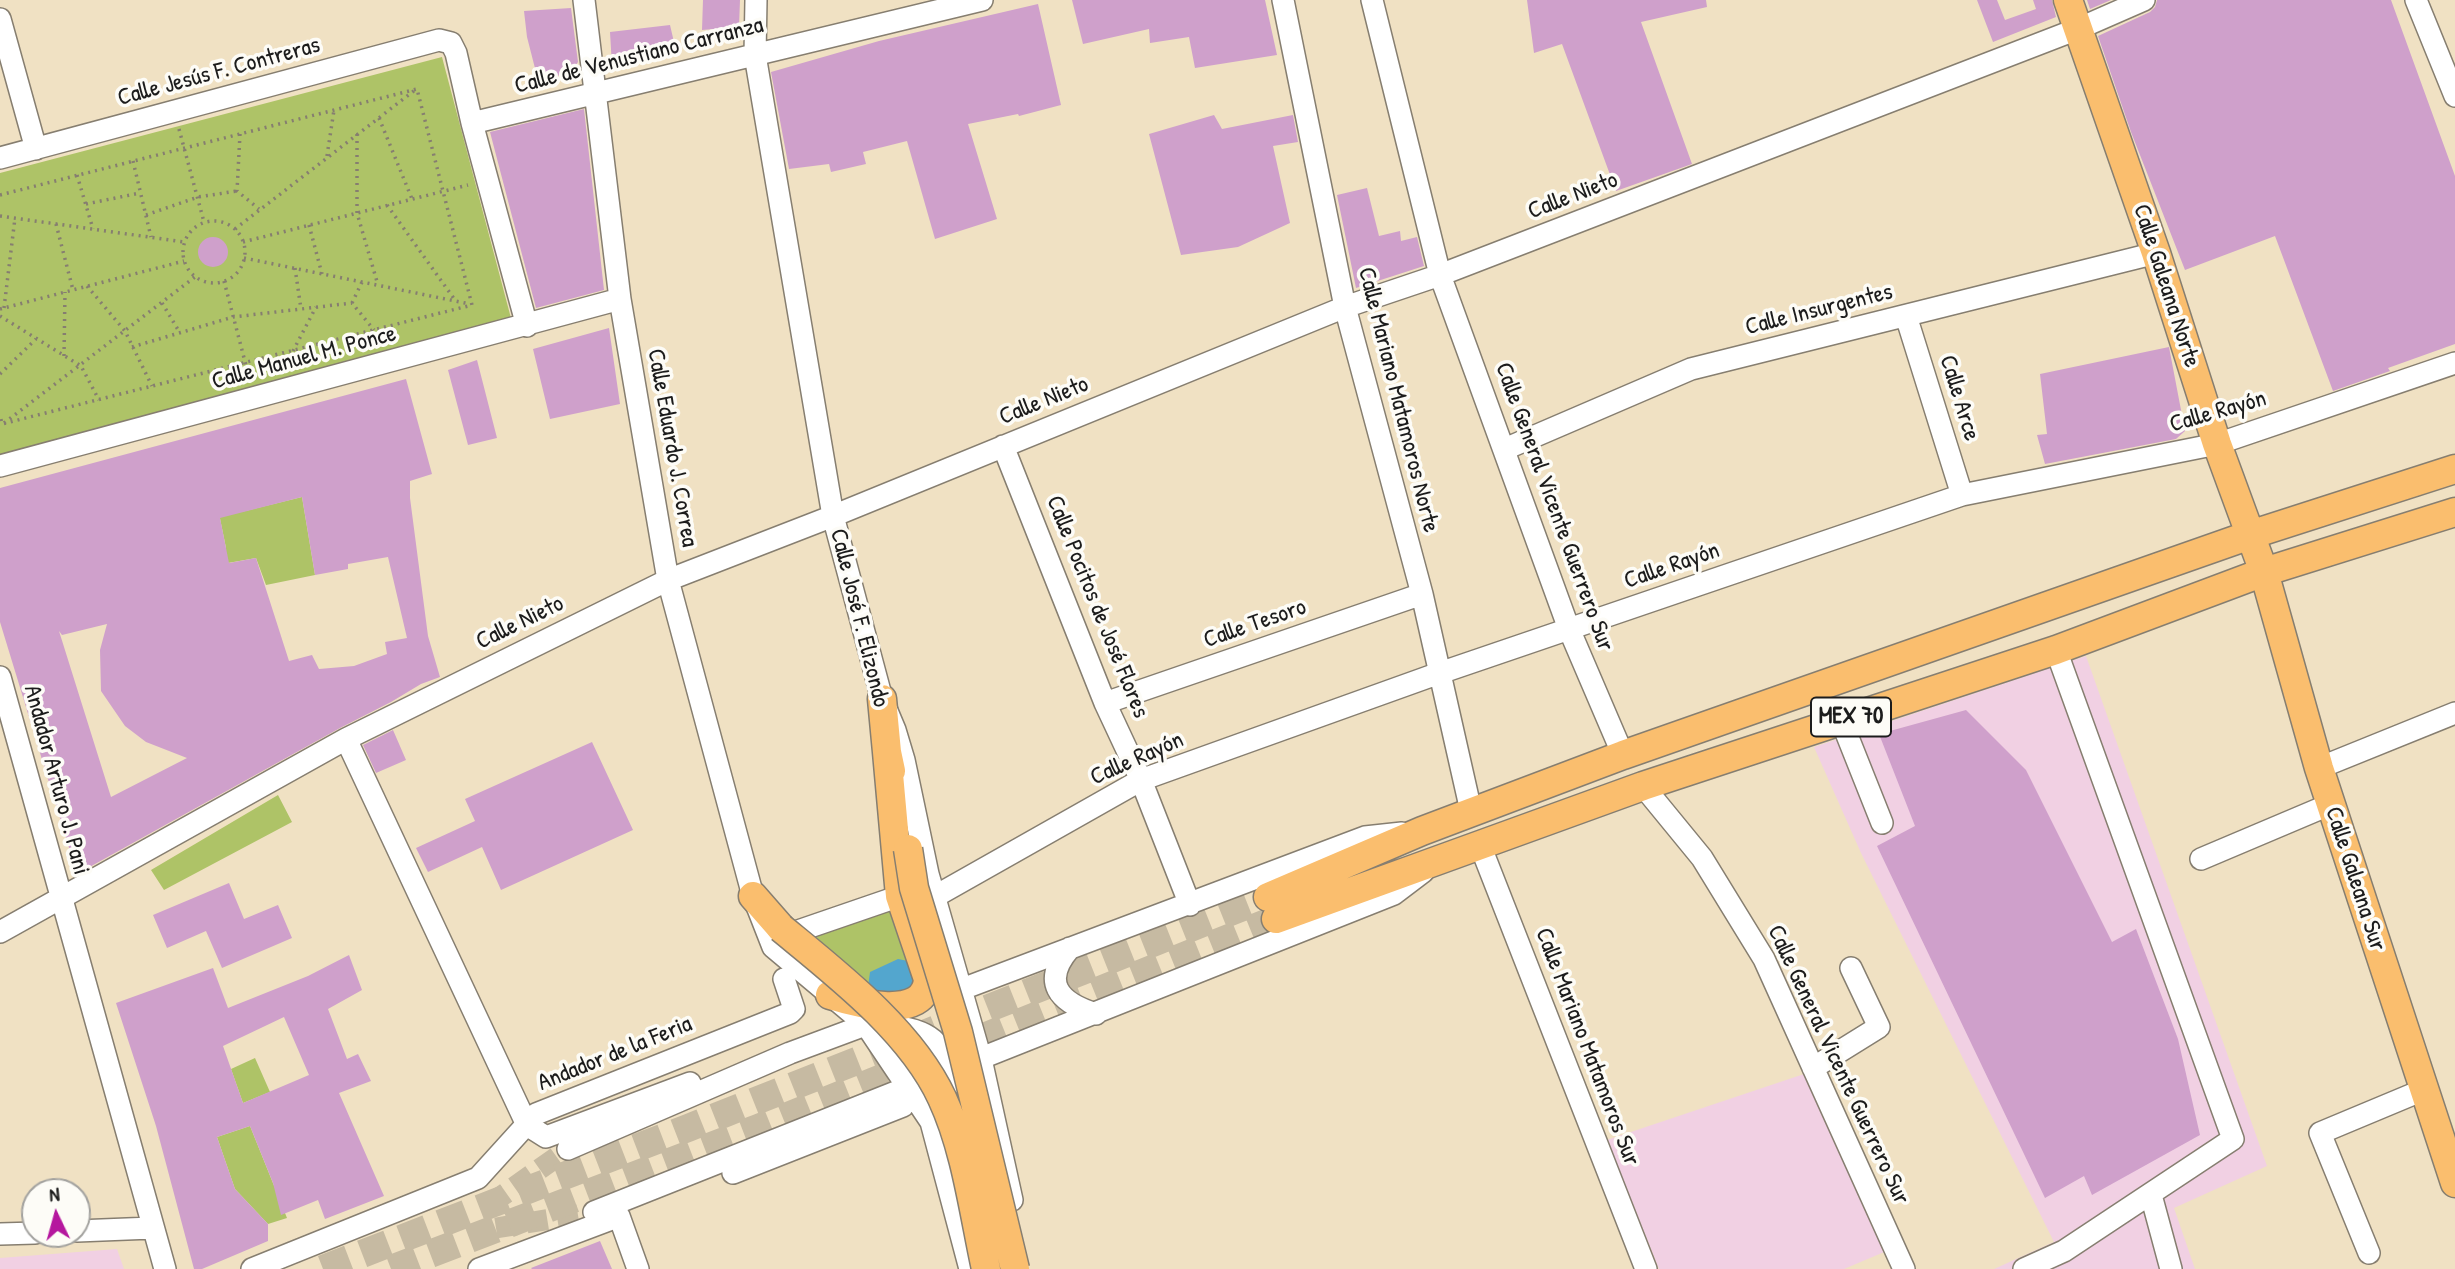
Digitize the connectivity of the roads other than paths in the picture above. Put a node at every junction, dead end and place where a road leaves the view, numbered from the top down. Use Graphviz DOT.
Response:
graph roads {
  1 [pos="584,0"];
  2 [pos="757,0"];
  3 [pos="982,0"];
  4 [pos="1283,0"];
  5 [pos="1372,0"];
  6 [pos="2068,0"];
  7 [pos="2144,0"];
  8 [pos="2416,0"];
  9 [pos="0,19"];
  10 [pos="2080,27"];
  11 [pos="755,55"];
  12 [pos="596,93"];
  13 [pos="2455,96"];
  14 [pos="472,123"];
  15 [pos="36,149"];
  16 [pos="0,158"];
  17 [pos="2156,253"];
  18 [pos="1440,275"];
  19 [pos="621,299"];
  20 [pos="1345,307"];
  21 [pos="1906,316"];
  22 [pos="527,326"];
  23 [pos="2455,363"];
  24 [pos="2217,444"];
  25 [pos="1003,446"];
  26 [pos="1505,449"];
  27 [pos="0,466"];
  28 [pos="2455,469"];
  29 [pos="1962,495"];
  30 [pos="2455,512"];
  31 [pos="833,516"];
  32 [pos="2250,535"];
  33 [pos="2264,572"];
  34 [pos="668,580"];
  35 [pos="1422,594"];
  36 [pos="1569,628"];
  37 [pos="2056,650"];
  38 [pos="1439,674"];
  39 [pos="0,677"];
  40 [pos="882,699"];
  41 [pos="1105,703"];
  42 [pos="2455,713"];
  43 [pos="1841,720"];
  44 [pos="346,738"];
  45 [pos="887,752"];
  46 [pos="1623,755"];
  47 [pos="2319,768"];
  48 [pos="1141,780"];
  49 [pos="1643,786"];
  50 [pos="2330,804"];
  51 [pos="1471,811"];
  52 [pos="1882,823"];
  53 [pos="1422,831"];
  54 [pos="1480,845"];
  55 [pos="2201,859"];
  56 [pos="1438,860"];
  57 [pos="753,896"];
  58 [pos="900,896"];
  59 [pos="934,897"];
  60 [pos="61,898"];
  61 [pos="1190,905"];
  62 [pos="789,930"];
  63 [pos="0,932"];
  64 [pos="1070,948"];
  65 [pos="1851,968"];
  66 [pos="784,979"];
  67 [pos="961,989"];
  68 [pos="830,995"];
  69 [pos="1096,1014"];
  70 [pos="866,1025"];
  71 [pos="926,1033"];
  72 [pos="828,1040"];
  73 [pos="789,1053"];
  74 [pos="981,1059"];
  75 [pos="1814,1068"];
  76 [pos="953,1071"];
  77 [pos="2423,1090"];
  78 [pos="911,1092"];
  79 [pos="527,1125"];
  80 [pos="2447,1132"];
  81 [pos="568,1149"];
  82 [pos="1003,1159"];
  83 [pos="2455,1183"];
  84 [pos="2151,1195"];
  85 [pos="594,1212"];
  86 [pos="619,1216"];
  87 [pos="152,1228"];
  88 [pos="91,1230"];
  89 [pos="21,1233"];
  90 [pos="0,1234"];
  91 [pos="2369,1253"];
  92 [pos="2068,1260"];
  93 [pos="165,1269"];
  94 [pos="252,1269"];
  95 [pos="479,1269"];
  96 [pos="638,1269"];
  97 [pos="970,1269"];
  98 [pos="986,1269"];
  99 [pos="1015,1269"];
  100 [pos="1027,1269"];
  101 [pos="1646,1269"];
  102 [pos="1904,1269"];
  103 [pos="2024,1269"];
  104 [pos="2171,1269"];
  1 -- 12 [label="street, Calle Eduardo J. Correa"];
  2 -- 11 [label="street, Calle José F. Elizondo"];
  3 -- 11 [label="street, Calle de Venustiano Carranza"];
  4 -- 20 [label="street, Calle Mariano Matamoros Norte"];
  5 -- 18 [label="street, Calle General Vicente Guerrero Sur"];
  6 -- 10 [label="main road, Calle Galeana Norte"];
  7 -- 10 [label="street, Calle Nieto"];
  8 -- 13 [label="street"];
  9 -- 15 [label="street"];
  10 -- 17 [label="main road, Calle Galeana Norte"];
  10 -- 18 [label="street, Calle Nieto"];
  11 -- 12 [label="street, Calle de Venustiano Carranza"];
  11 -- 31 [label="street, Calle José F. Elizondo"];
  12 -- 14 [label="street, Calle de Venustiano Carranza"];
  12 -- 19 [label="street, Calle Eduardo J. Correa"];
  14 -- 15 [label="street, Calle Jesús F. Contreras"];
  14 -- 22 [label="street"];
  15 -- 16 [label="street, Calle Jesús F. Contreras"];
  17 -- 21 [label="street, Calle Insurgentes"];
  17 -- 24 [label="main road, Calle Galeana Norte"];
  18 -- 20 [label="street, Calle Nieto"];
  18 -- 26 [label="street, Calle General Vicente Guerrero Sur"];
  19 -- 22 [label="street, Calle Manuel M. Ponce"];
  19 -- 34 [label="street, Calle Eduardo J. Correa"];
  20 -- 25 [label="street, Calle Nieto"];
  20 -- 35 [label="street, Calle Mariano Matamoros Norte"];
  21 -- 26 [label="street, Calle Insurgentes"];
  21 -- 29 [label="street, Calle Arce"];
  22 -- 27 [label="street, Calle Manuel M. Ponce"];
  23 -- 24 [label="street, Calle Rayón"];
  24 -- 29 [label="street, Calle Rayón"];
  24 -- 32 [label="main road, Calle Galeana Norte"];
  25 -- 31 [label="street, Calle Nieto"];
  25 -- 41 [label="street, Calle Pocitos de José Flores"];
  26 -- 36 [label="street, Calle General Vicente Guerrero Sur"];
  28 -- 32 [label="main road, MEX 70"];
  29 -- 36 [label="street, Calle Rayón"];
  30 -- 33 [label="main road, MEX 70"];
  31 -- 34 [label="street, Calle Nieto"];
  31 -- 40 [label="street, Calle José F. Elizondo"];
  32 -- 33 [label="main road, Calle Galeana Norte"];
  32 -- 46 [label="main road, MEX 70"];
  33 -- 37 [label="main road, MEX 70"];
  33 -- 47 [label="main road, Calle Galeana Sur"];
  34 -- 44 [label="street, Calle Nieto"];
  34 -- 57 [label="street, Calle Eduardo J. Correa"];
  35 -- 38 [label="street, Calle Mariano Matamoros Norte"];
  35 -- 41 [label="street, Calle Tesoro"];
  36 -- 38 [label="street, Calle Rayón"];
  36 -- 46 [label="street, Calle General Vicente Guerrero Sur"];
  37 -- 43 [label="main road, MEX 70"];
  37 -- 84 [label="street"];
  38 -- 48 [label="street, Calle Rayón"];
  38 -- 51 [label="street, Calle Mariano Matamoros Norte"];
  39 -- 60 [label="street, Andador Arturo J. Pani"];
  40 -- 45 [label="main road, Calle José F. Elizondo"];
  40 -- 59 [label="street"];
  41 -- 48 [label="street, Calle Pocitos de José Flores"];
  42 -- 47 [label="street"];
  43 -- 49 [label="main road, MEX 70"];
  43 -- 52 [label="street"];
  44 -- 60 [label="street, Calle Nieto"];
  44 -- 79 [label="street"];
  45 -- 58 [label="main road"];
  45 -- 99 [label="main road, Calle José F. Elizondo, bridge"];
  46 -- 51 [label="main road, MEX 70"];
  47 -- 50 [label="main road, Calle Galeana Sur"];
  48 -- 59 [label="street, Calle Rayón"];
  48 -- 61 [label="street, Calle Pocitos de José Flores"];
  49 -- 54 [label="main road, MEX 70"];
  49 -- 75 [label="street, Calle General Vicente Guerrero Sur"];
  50 -- 55 [label="street"];
  50 -- 77 [label="main road, Calle Galeana Sur"];
  51 -- 53 [label="main road, MEX 70"];
  53 -- 56 [label="main road, MEX 70"];
  53 -- 61 [label="street, MEX 70"];
  54 -- 56 [label="main road, MEX 70"];
  54 -- 101 [label="street, Calle Mariano Matamoros Sur"];
  56 -- 69 [label="street, MEX 70"];
  57 -- 62 [label="main road"];
  57 -- 68 [label="street, Calle Eduardo J. Correa"];
  58 -- 62 [label="street"];
  58 -- 68 [label="main road"];
  59 -- 67 [label="street"];
  60 -- 63 [label="street, Calle Nieto"];
  60 -- 87 [label="street"];
  61 -- 64 [label="street, MEX 70"];
  62 -- 98 [label="main road, bridge"];
  64 -- 67 [label="street, MEX 70"];
  64 -- 69 [label="street"];
  65 -- 75 [label="street"];
  66 -- 79 [label="street, Andador de la Feria"];
  67 -- 70 [label="street, MEX 70"];
  67 -- 71 [label="street"];
  67 -- 74 [label="street"];
  68 -- 70 [label="street, Calle Eduardo J. Correa"];
  68 -- 72 [label="street"];
  69 -- 74 [label="street, MEX 70"];
  70 -- 71 [label="street"];
  70 -- 72 [label="street, MEX 70"];
  70 -- 78 [label="street, Calle Eduardo J. Correa"];
  71 -- 76 [label="street"];
  71 -- 78 [label="street"];
  72 -- 73 [label="street, MEX 70"];
  73 -- 79 [label="street"];
  73 -- 81 [label="street, MEX 70"];
  74 -- 76 [label="street, MEX 70"];
  74 -- 82 [label="street"];
  75 -- 102 [label="street, Calle General Vicente Guerrero Sur"];
  76 -- 78 [label="street, MEX 70"];
  76 -- 82 [label="street"];
  77 -- 80 [label="main road, Calle Galeana Sur"];
  77 -- 91 [label="street"];
  78 -- 85 [label="street"];
  78 -- 86 [label="street"];
  78 -- 97 [label="street"];
  79 -- 94 [label="street, Andador de la Feria"];
  80 -- 83 [label="main road, Calle Galeana Sur"];
  82 -- 100 [label="street"];
  84 -- 92 [label="street"];
  84 -- 104 [label="street"];
  86 -- 95 [label="street"];
  86 -- 96 [label="street"];
  87 -- 88 [label="street"];
  87 -- 93 [label="street"];
  89 -- 90 [label="street"];
  92 -- 103 [label="street"];
}
